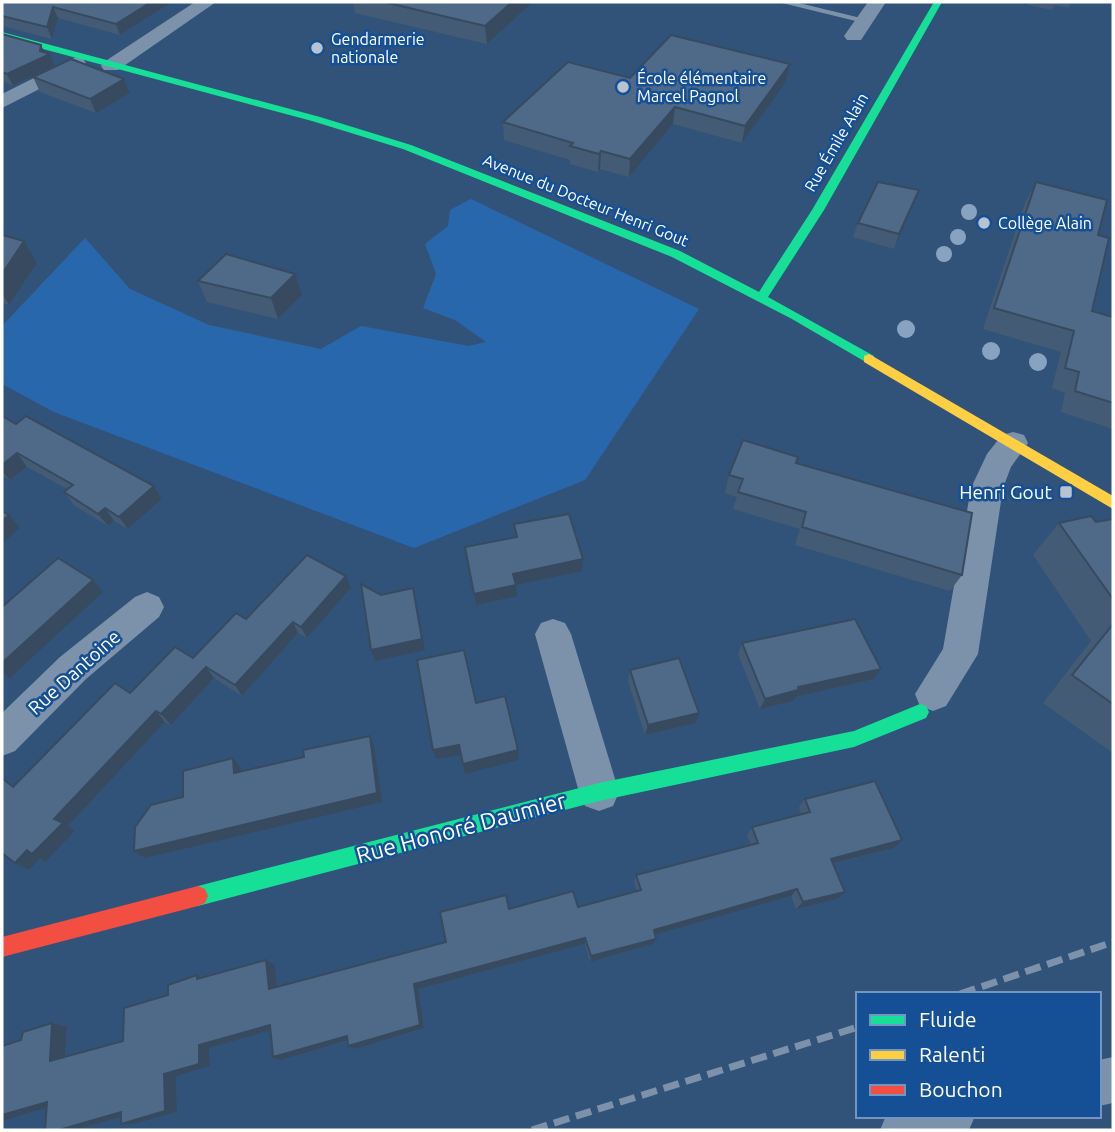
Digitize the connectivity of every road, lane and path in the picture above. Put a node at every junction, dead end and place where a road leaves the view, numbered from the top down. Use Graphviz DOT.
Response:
graph roads {
  1 [pos="207,2"];
  2 [pos="783,2"];
  3 [pos="877,2"];
  4 [pos="938,2"];
  5 [pos="859,28"];
  6 [pos="2,35"];
  7 [pos="85,59"];
  8 [pos="111,66"];
  9 [pos="2,102"];
  10 [pos="762,297"];
  11 [pos="1013,443"];
  12 [pos="1113,503"];
  13 [pos="147,607"];
  14 [pos="553,634"];
  15 [pos="927,703"];
  16 [pos="2,738"];
  17 [pos="599,792"];
  18 [pos="2,947"];
  19 [pos="944,1118"];
  20 [pos="904,1130"];
  1 -- 8 [label="street"];
  2 -- 5 [label="lane"];
  3 -- 5 [label="street"];
  4 -- 10 [label="main road, Rue Émile Alain"];
  6 -- 7 [label="main road, Avenue du Docteur Henri Gout"];
  7 -- 8 [label="main road, Avenue du Docteur Henri Gout"];
  7 -- 9 [label="street"];
  8 -- 10 [label="main road, Avenue du Docteur Henri Gout"];
  10 -- 11 [label="main road, Avenue du Docteur Henri Gout"];
  11 -- 12 [label="main road, Avenue du Docteur Henri Gout"];
  11 -- 15 [label="street, Rue Honoré Daumier"];
  13 -- 16 [label="street, Rue Dantoine"];
  14 -- 17 [label="street"];
  15 -- 17 [label="main road, Rue Honoré Daumier"];
  17 -- 18 [label="main road, Rue Honoré Daumier"];
  19 -- 20 [label="street"];
}
